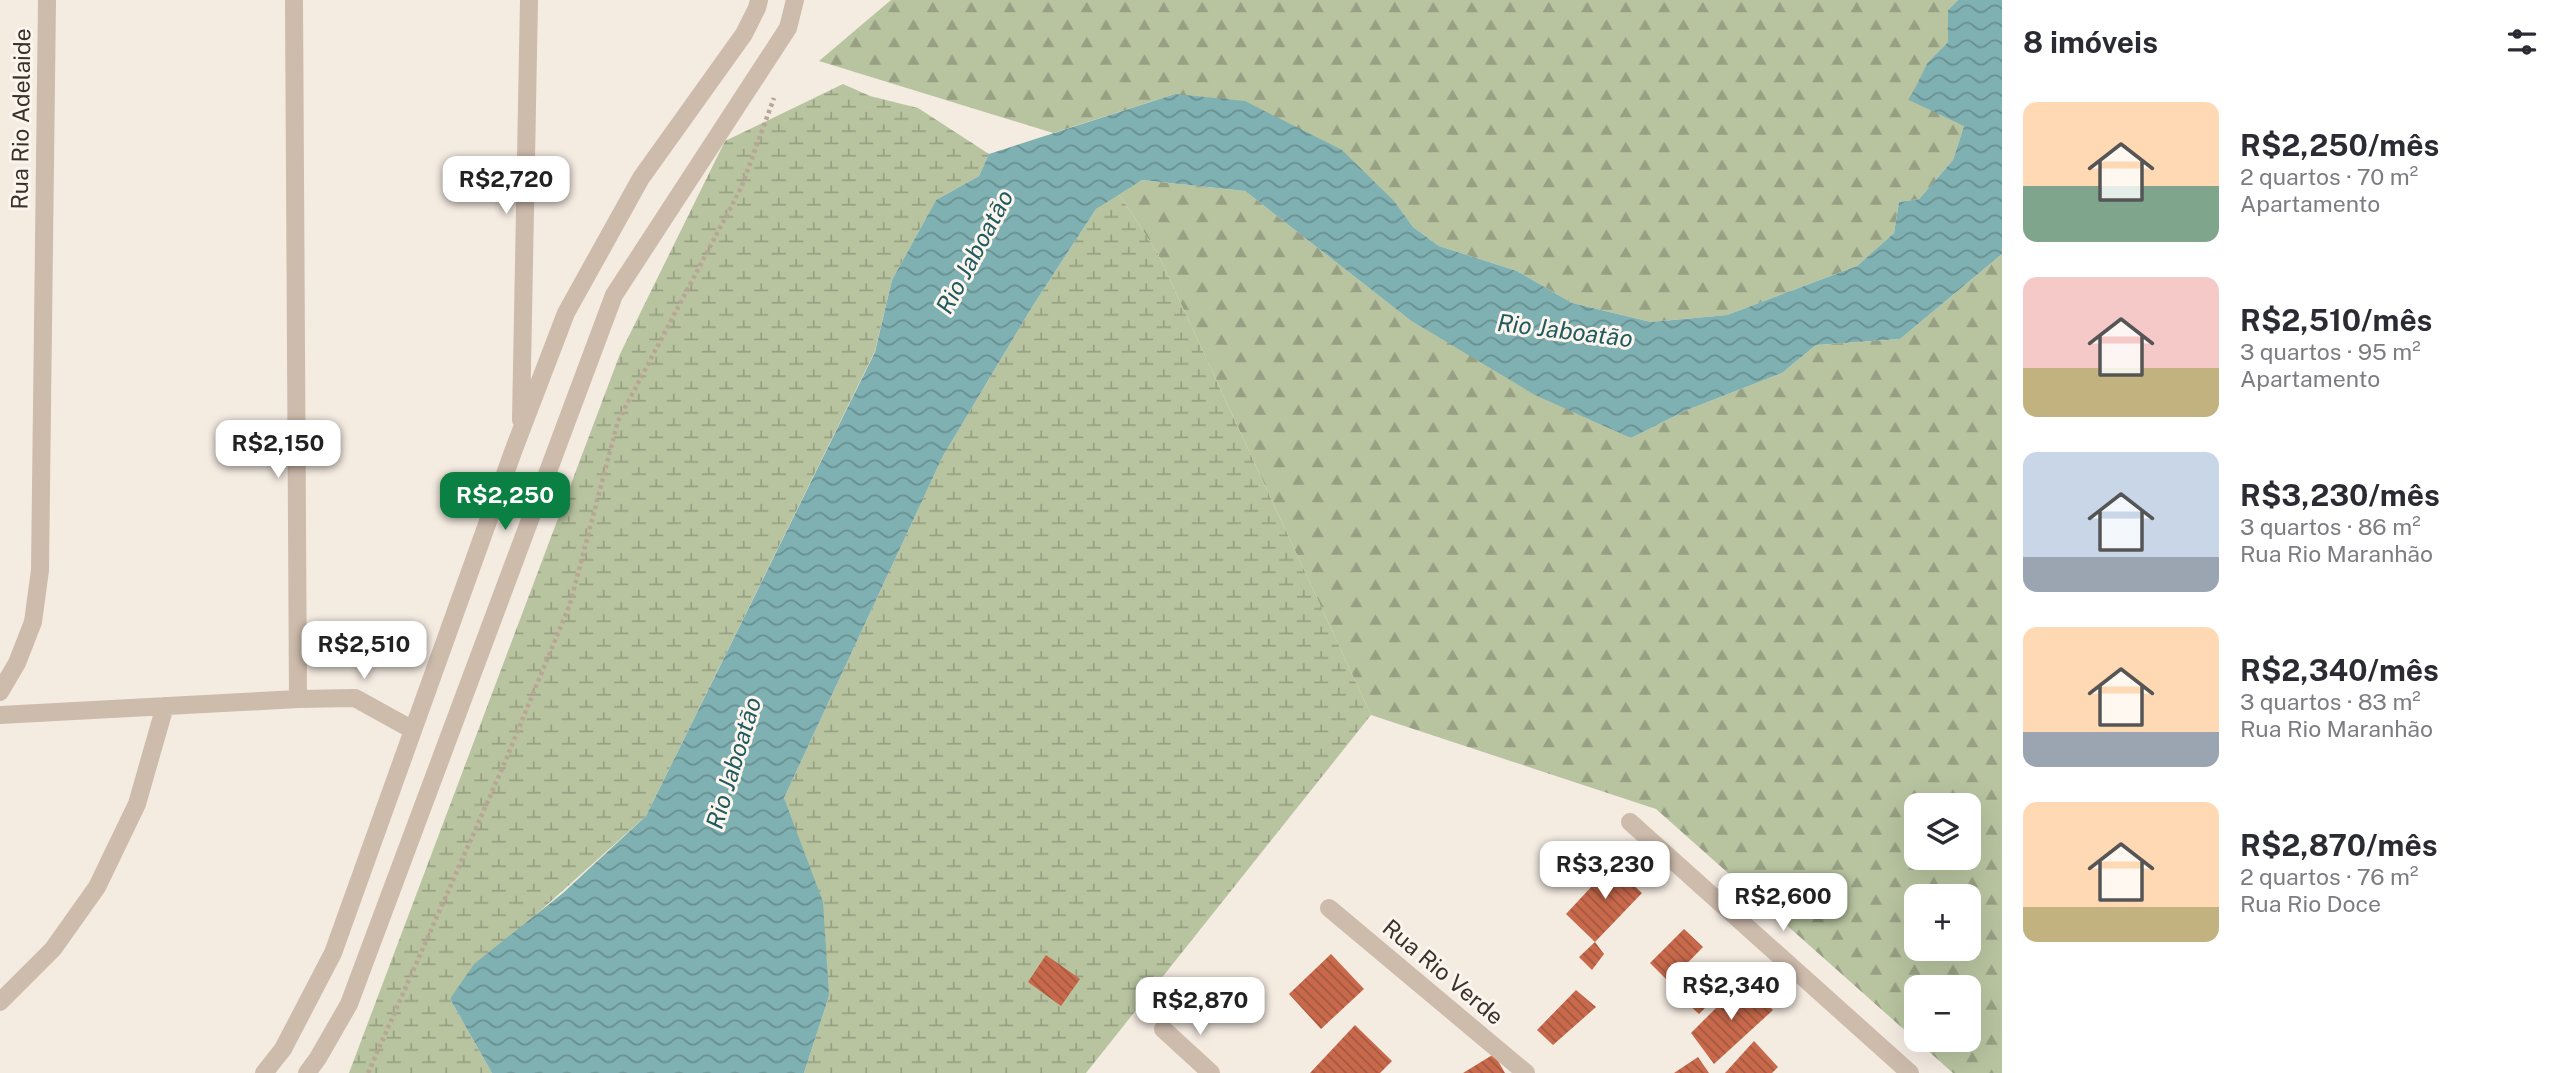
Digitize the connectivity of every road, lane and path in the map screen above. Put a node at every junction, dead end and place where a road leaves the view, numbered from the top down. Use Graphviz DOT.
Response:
graph roads {
  1 [pos="47,0"];
  2 [pos="295,0"];
  3 [pos="529,0"];
  4 [pos="759,0"];
  5 [pos="795,0"];
  6 [pos="778,85"];
  7 [pos="520,433"];
  8 [pos="0,692"];
  9 [pos="298,699"];
  10 [pos="165,706"];
  11 [pos="0,715"];
  12 [pos="413,730"];
  13 [pos="1630,822"];
  14 [pos="1329,908"];
  15 [pos="0,1002"];
  16 [pos="1163,1029"];
  17 [pos="264,1073"];
  18 [pos="307,1073"];
  19 [pos="368,1073"];
  20 [pos="1211,1073"];
  21 [pos="1526,1073"];
  22 [pos="1910,1073"];
  1 -- 8 [label="street, Rua Rio Adelaide"];
  2 -- 9 [label="street"];
  3 -- 7 [label="street"];
  4 -- 7 [label="street"];
  5 -- 18 [label="street"];
  6 -- 19 [label="path"];
  7 -- 12 [label="street"];
  9 -- 10 [label="street"];
  9 -- 12 [label="street"];
  10 -- 11 [label="street"];
  10 -- 15 [label="street"];
  12 -- 17 [label="street"];
  13 -- 22 [label="street"];
  14 -- 21 [label="street, Rua Rio Verde"];
  16 -- 20 [label="street"];
}
